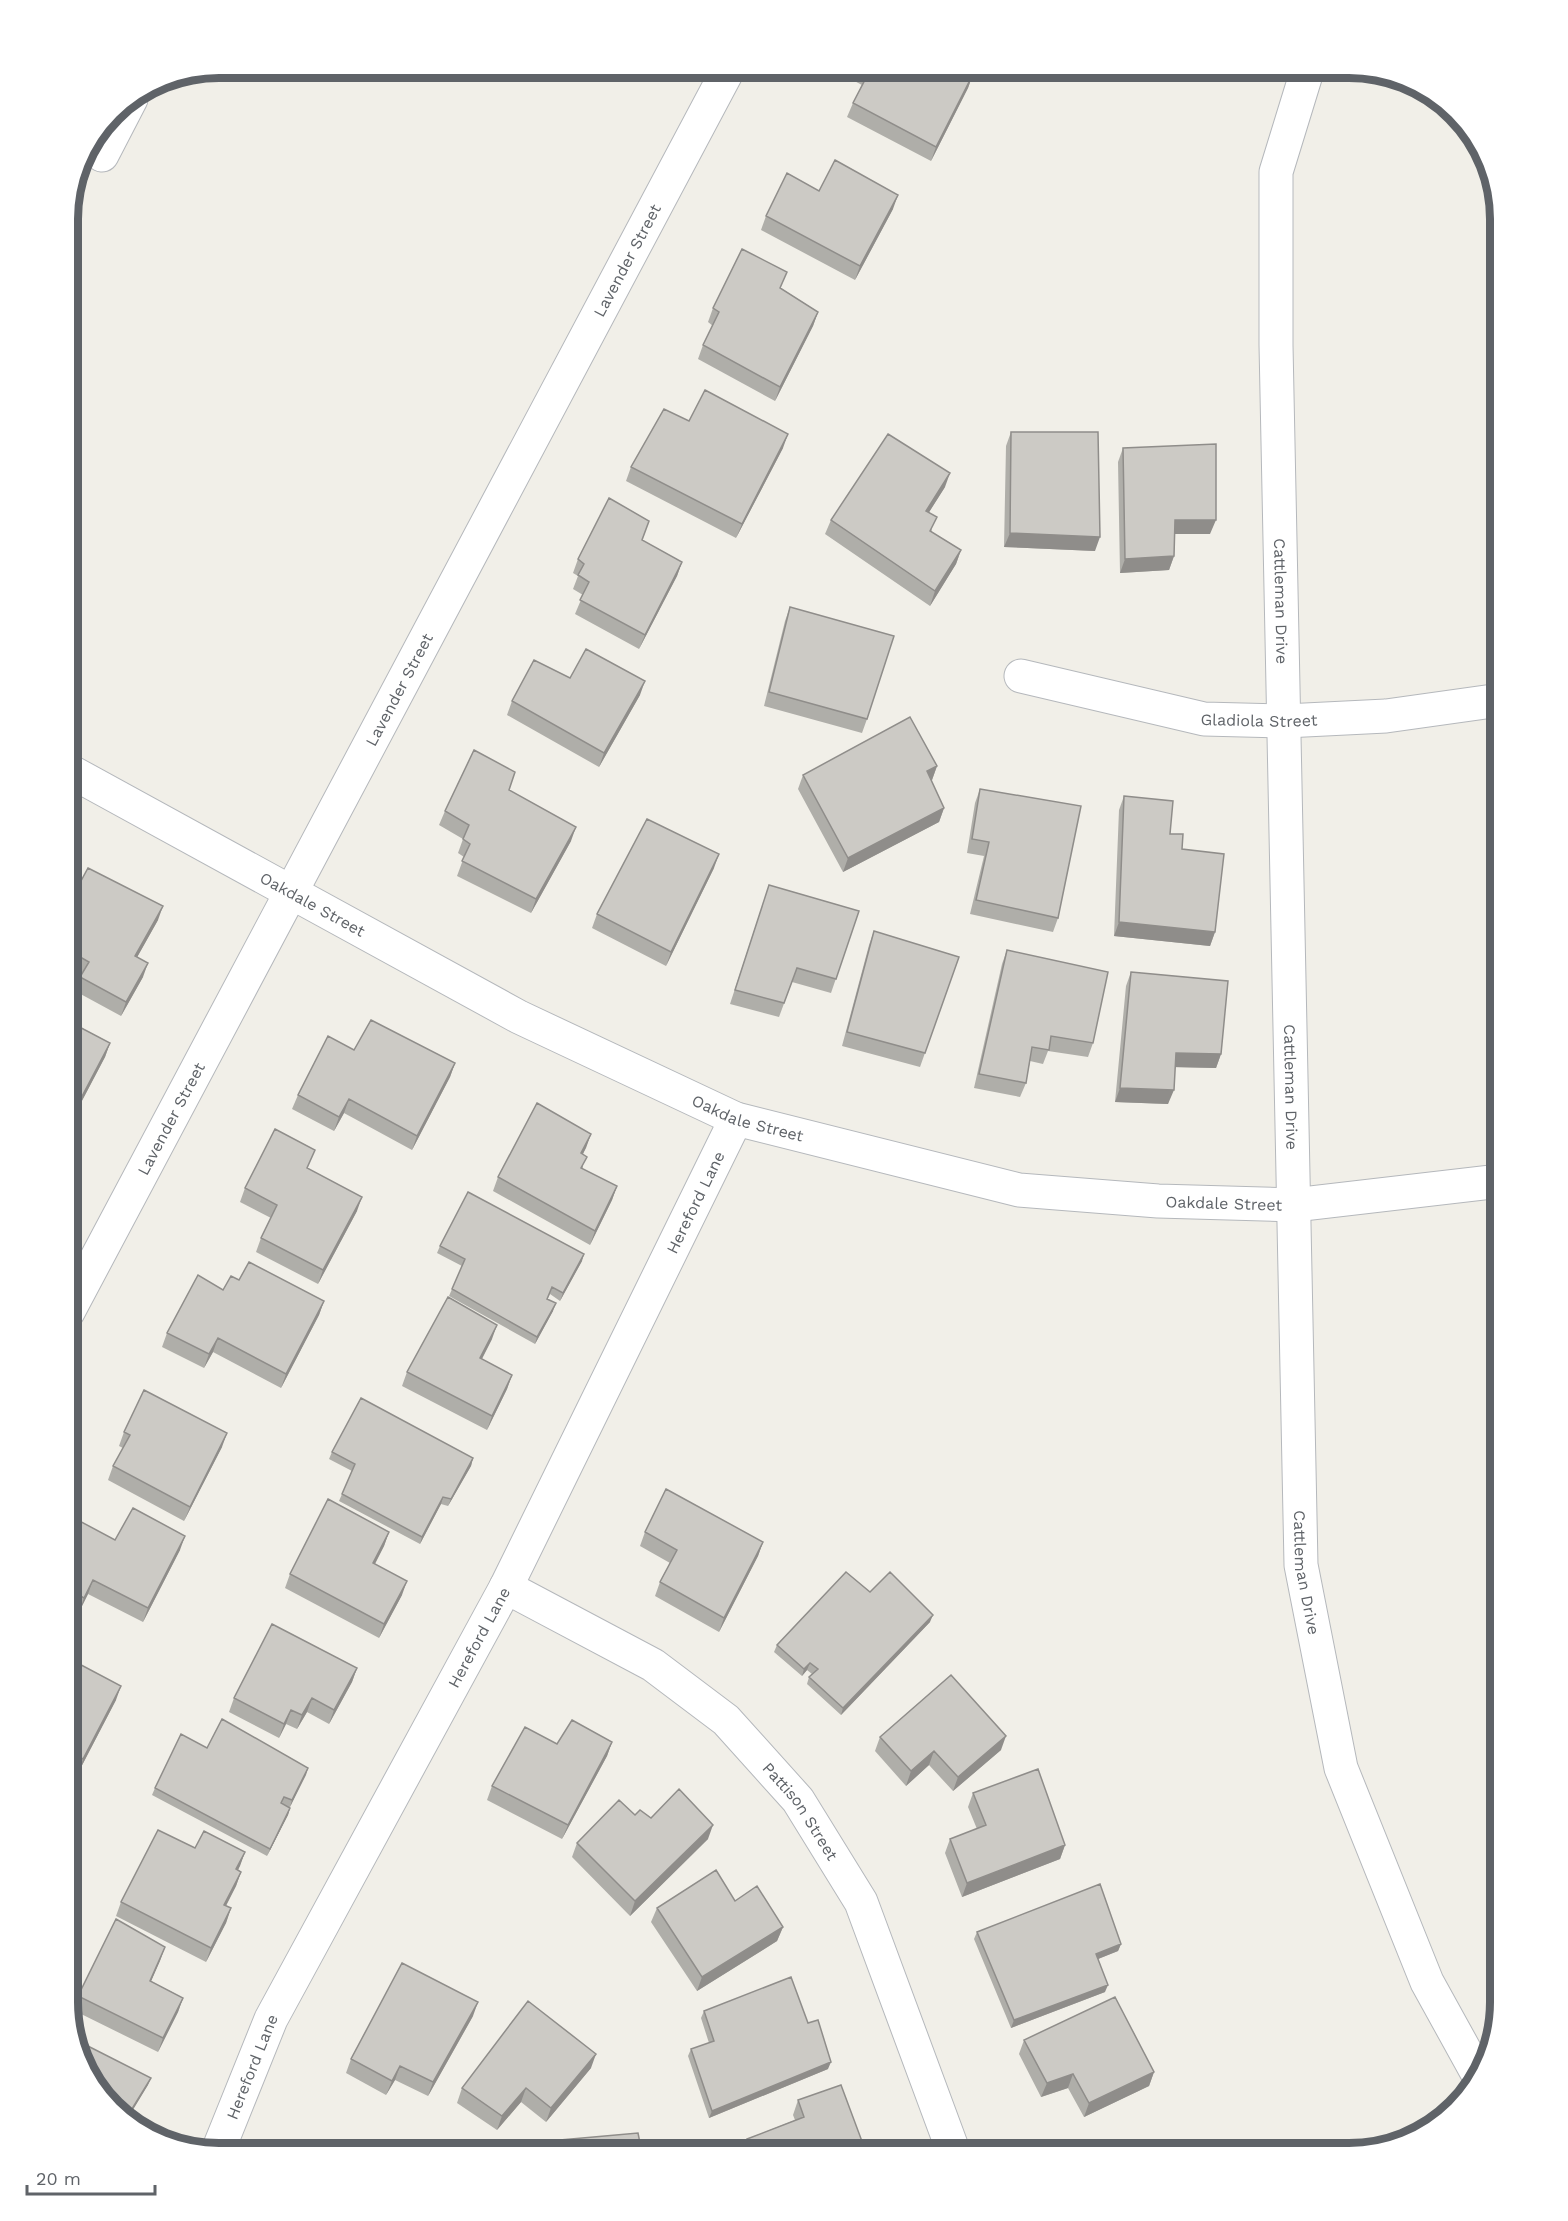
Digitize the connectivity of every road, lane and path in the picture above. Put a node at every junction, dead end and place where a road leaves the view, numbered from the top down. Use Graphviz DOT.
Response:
graph roads {
  1 [pos="724,78"];
  2 [pos="1305,78"];
  3 [pos="122,116"];
  4 [pos="102,155"];
  5 [pos="1021,676"];
  6 [pos="1490,701"];
  7 [pos="1285,721"];
  8 [pos="78,776"];
  9 [pos="292,895"];
  10 [pos="736,1119"];
  11 [pos="1490,1182"];
  12 [pos="1294,1205"];
  13 [pos="78,1293"];
  14 [pos="506,1587"];
  15 [pos="1474,2067"];
  16 [pos="222,2143"];
  17 [pos="950,2143"];
  1 -- 9 [label="street, Lavender Street"];
  2 -- 7 [label="street, Cattleman Drive"];
  3 -- 4 [label="street"];
  5 -- 7 [label="street, Gladiola Street"];
  6 -- 7 [label="street, Gladiola Street"];
  7 -- 12 [label="street, Cattleman Drive"];
  8 -- 9 [label="street, Oakdale Street"];
  9 -- 10 [label="street, Oakdale Street"];
  9 -- 13 [label="street, Lavender Street"];
  10 -- 12 [label="street, Oakdale Street"];
  10 -- 14 [label="street, Hereford Lane"];
  11 -- 12 [label="street, Oakdale Street"];
  12 -- 15 [label="street, Cattleman Drive"];
  14 -- 16 [label="street, Hereford Lane"];
  14 -- 17 [label="street, Pattison Street"];
}
